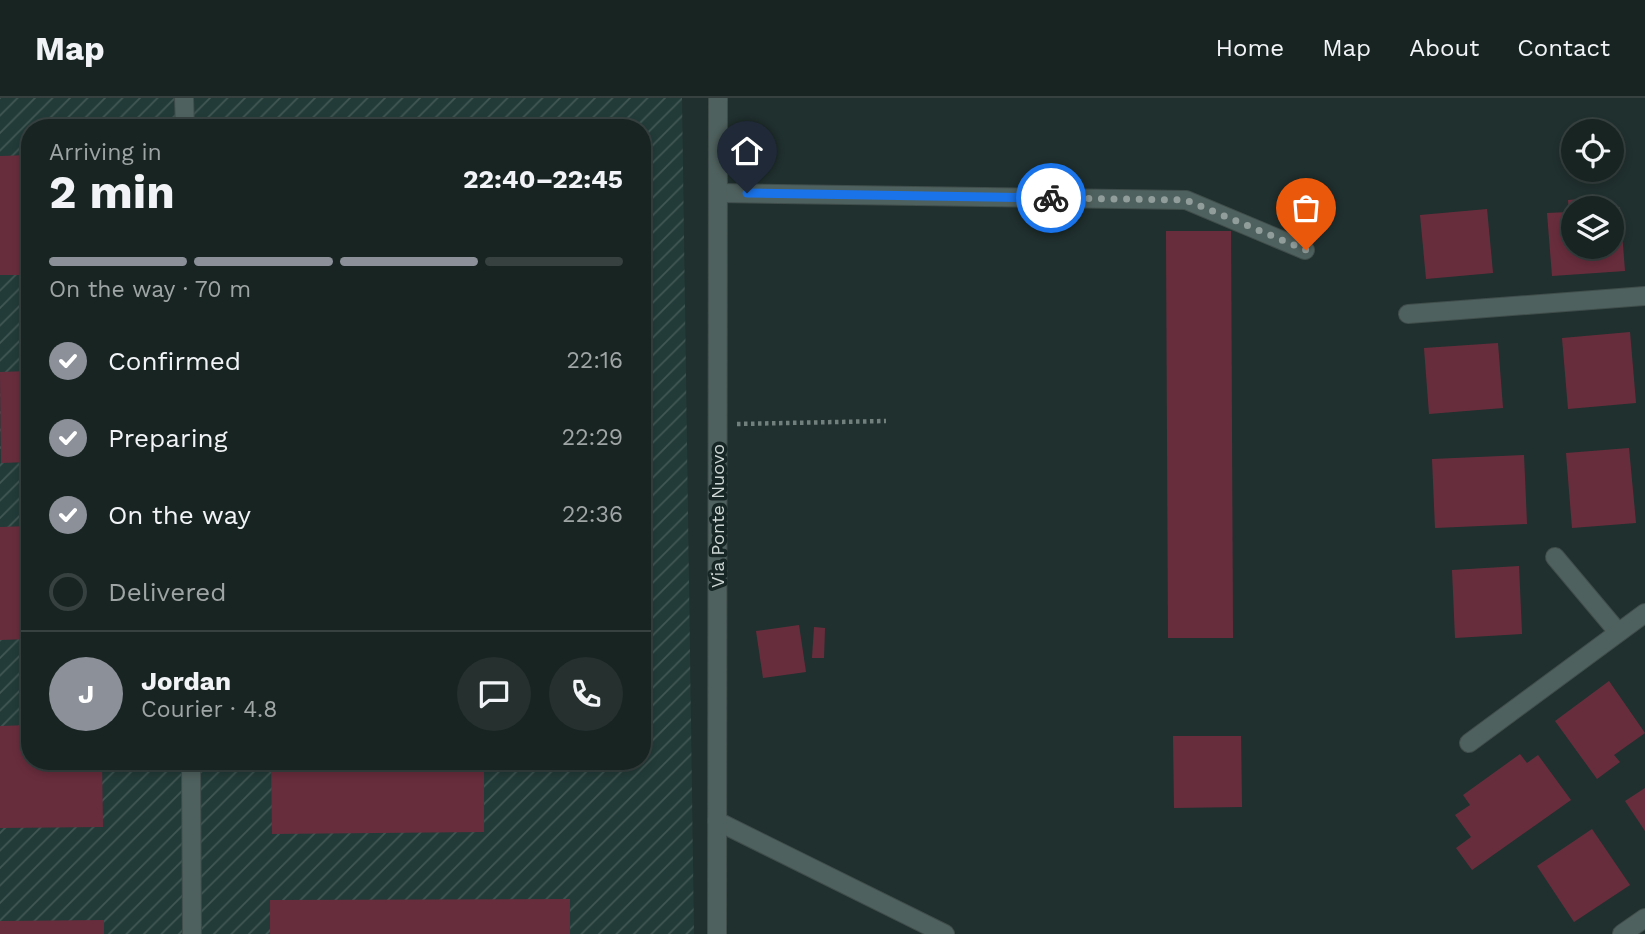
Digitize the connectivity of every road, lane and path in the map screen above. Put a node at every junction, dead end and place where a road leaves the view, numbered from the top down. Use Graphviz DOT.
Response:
graph roads {
  1 [pos="184,98"];
  2 [pos="718,98"];
  3 [pos="185,119"];
  4 [pos="719,193"];
  5 [pos="1306,250"];
  6 [pos="1645,296"];
  7 [pos="1408,314"];
  8 [pos="886,421"];
  9 [pos="719,424"];
  10 [pos="1555,557"];
  11 [pos="1645,613"];
  12 [pos="1619,632"];
  13 [pos="1469,743"];
  14 [pos="191,770"];
  15 [pos="718,821"];
  16 [pos="1645,918"];
  17 [pos="1628,932"];
  18 [pos="192,934"];
  19 [pos="717,934"];
  20 [pos="945,934"];
  1 -- 3 [label="street"];
  2 -- 4 [label="street, Via Ponte Nuovo"];
  4 -- 5 [label="street"];
  4 -- 9 [label="street, Via Ponte Nuovo"];
  6 -- 7 [label="street"];
  8 -- 9 [label="path"];
  9 -- 15 [label="street, Via Ponte Nuovo"];
  10 -- 12 [label="street"];
  11 -- 12 [label="street"];
  12 -- 13 [label="street"];
  14 -- 18 [label="street"];
  15 -- 19 [label="street, Via Ponte Nuovo"];
  15 -- 20 [label="street"];
  16 -- 17 [label="street"];
}
